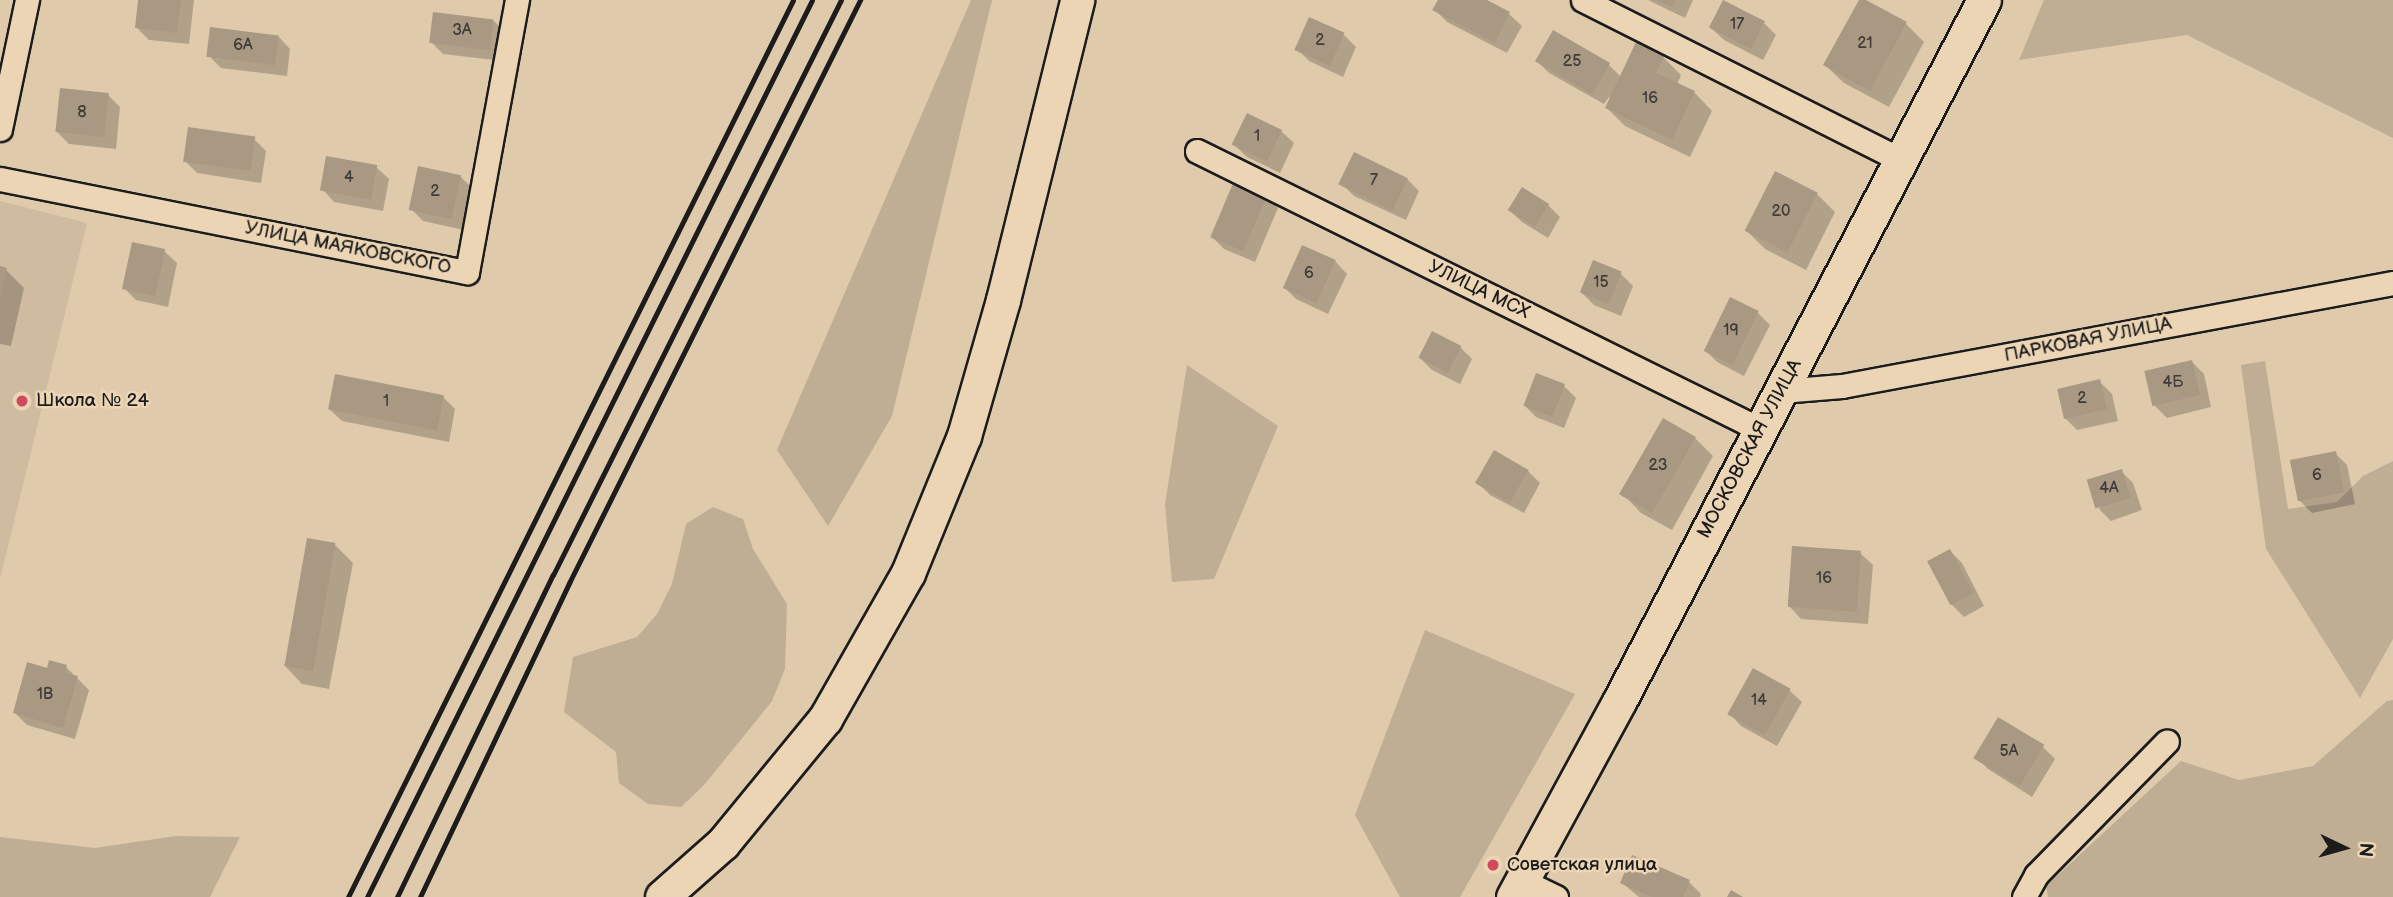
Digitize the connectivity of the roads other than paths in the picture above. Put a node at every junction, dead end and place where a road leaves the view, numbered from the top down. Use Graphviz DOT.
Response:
graph roads {
  1 [pos="27,0"];
  2 [pos="517,0"];
  3 [pos="1077,0"];
  4 [pos="1583,0"];
  5 [pos="1984,0"];
  6 [pos="0,129"];
  7 [pos="1197,151"];
  8 [pos="1900,160"];
  9 [pos="0,179"];
  10 [pos="2393,282"];
  11 [pos="1781,391"];
  12 [pos="1757,436"];
  13 [pos="2167,741"];
  14 [pos="1517,889"];
  15 [pos="662,897"];
  16 [pos="1556,897"];
  17 [pos="2024,897"];
  1 -- 6 [label="street"];
  2 -- 9 [label="street, УЛИЦА МАЯКОВСКОГО"];
  3 -- 15 [label="street"];
  4 -- 8 [label="street"];
  5 -- 8 [label="street, МОСКОВСКАЯ УЛИЦА"];
  7 -- 12 [label="street, УЛИЦА МСХ"];
  8 -- 11 [label="street, МОСКОВСКАЯ УЛИЦА"];
  10 -- 11 [label="street, ПАРКОВАЯ УЛИЦА"];
  11 -- 12 [label="street, МОСКОВСКАЯ УЛИЦА"];
  12 -- 14 [label="street, МОСКОВСКАЯ УЛИЦА"];
  13 -- 17 [label="street"];
  14 -- 16 [label="street"];
}
